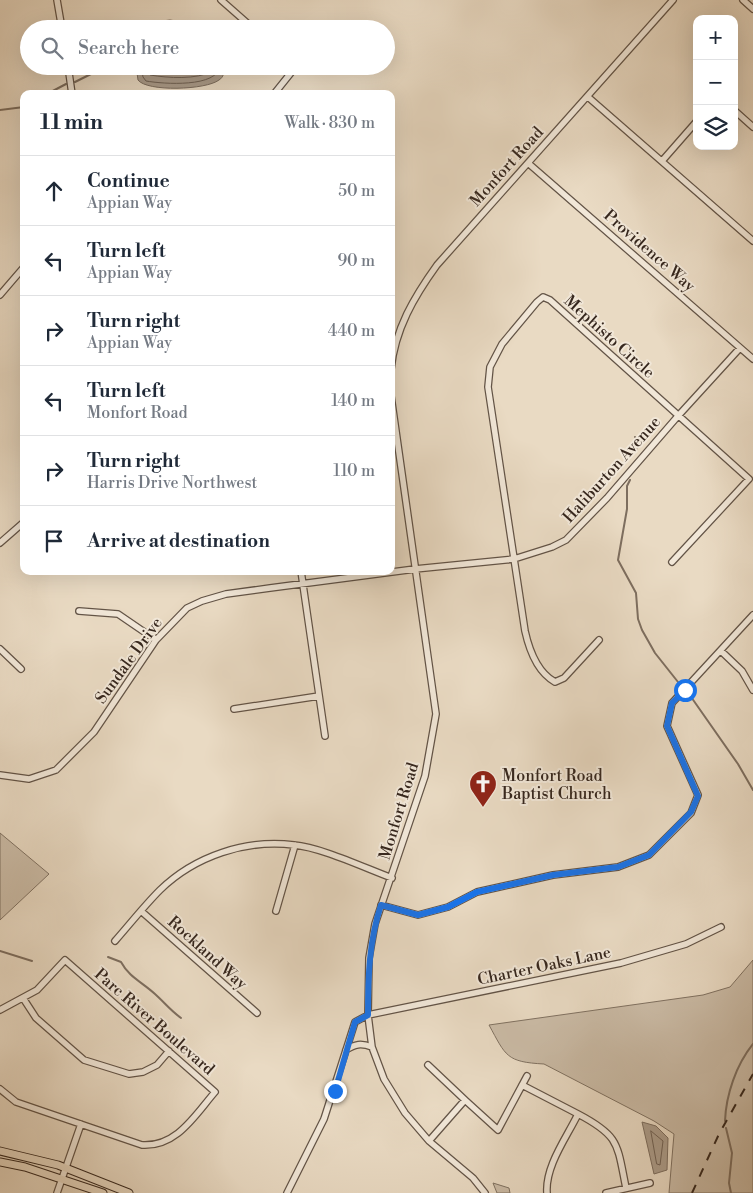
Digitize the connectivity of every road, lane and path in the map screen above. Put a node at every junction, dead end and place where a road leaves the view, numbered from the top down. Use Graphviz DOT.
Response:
graph roads {
  1 [pos="56,0"];
  2 [pos="221,0"];
  3 [pos="673,0"];
  4 [pos="743,0"];
  5 [pos="753,9"];
  6 [pos="60,20"];
  7 [pos="244,20"];
  8 [pos="69,75"];
  9 [pos="289,75"];
  10 [pos="71,90"];
  11 [pos="277,90"];
  12 [pos="588,97"];
  13 [pos="738,114"];
  14 [pos="693,126"];
  15 [pos="753,127"];
  16 [pos="662,161"];
  17 [pos="528,163"];
  18 [pos="753,241"];
  19 [pos="20,272"];
  20 [pos="0,295"];
  21 [pos="395,347"];
  22 [pos="740,348"];
  23 [pos="753,359"];
  24 [pos="678,416"];
  25 [pos="395,424"];
  26 [pos="20,526"];
  27 [pos="0,543"];
  28 [pos="514,559"];
  29 [pos="672,562"];
  30 [pos="416,569"];
  31 [pos="395,572"];
  32 [pos="302,575"];
  33 [pos="371,575"];
  34 [pos="303,584"];
  35 [pos="79,611"];
  36 [pos="753,615"];
  37 [pos="156,640"];
  38 [pos="599,640"];
  39 [pos="0,649"];
  40 [pos="721,651"];
  41 [pos="21,668"];
  42 [pos="753,690"];
  43 [pos="319,696"];
  44 [pos="234,709"];
  45 [pos="325,736"];
  46 [pos="0,775"];
  47 [pos="295,845"];
  48 [pos="392,878"];
  49 [pos="381,905"];
  50 [pos="141,911"];
  51 [pos="276,911"];
  52 [pos="721,927"];
  53 [pos="115,941"];
  54 [pos="23,998"];
  55 [pos="0,1010"];
  56 [pos="257,1013"];
  57 [pos="368,1015"];
  58 [pos="372,1047"];
  59 [pos="346,1050"];
  60 [pos="169,1051"];
  61 [pos="428,1065"];
  62 [pos="527,1076"];
  63 [pos="522,1085"];
  64 [pos="0,1089"];
  65 [pos="465,1100"];
  66 [pos="578,1114"];
  67 [pos="81,1124"];
  68 [pos="429,1140"];
  69 [pos="0,1152"];
  70 [pos="0,1162"];
  71 [pos="66,1168"];
  72 [pos="62,1179"];
  73 [pos="650,1183"];
  74 [pos="626,1188"];
  75 [pos="58,1193"];
  76 [pos="103,1193"];
  77 [pos="130,1193"];
  78 [pos="287,1193"];
  79 [pos="484,1193"];
  80 [pos="547,1193"];
  81 [pos="606,1193"];
  1 -- 6 [label="street"];
  2 -- 7 [label="street"];
  3 -- 12 [label="street, Monfort Road"];
  4 -- 5 [label="street"];
  8 -- 10 [label="street"];
  9 -- 11 [label="street"];
  12 -- 16 [label="street"];
  12 -- 17 [label="street, Monfort Road"];
  13 -- 15 [label="street"];
  14 -- 16 [label="street"];
  16 -- 18 [label="street"];
  17 -- 21 [label="street, Monfort Road"];
  17 -- 22 [label="street, Providence Way"];
  19 -- 20 [label="street"];
  22 -- 23 [label="street, Providence Way"];
  22 -- 24 [label="street, Haliburton Avenue"];
  24 -- 28 [label="street, Haliburton Avenue"];
  24 -- 28 [label="street, Mephisto Circle"];
  24 -- 29 [label="street, Mephisto Circle"];
  25 -- 30 [label="street, Monfort Road"];
  26 -- 27 [label="street"];
  28 -- 30 [label="street, Haliburton Avenue"];
  28 -- 38 [label="street, Mephisto Circle"];
  30 -- 31 [label="street, Sundale Drive"];
  30 -- 48 [label="street, Monfort Road"];
  32 -- 34 [label="street"];
  33 -- 34 [label="street, Sundale Drive"];
  34 -- 37 [label="street, Sundale Drive"];
  34 -- 43 [label="street"];
  35 -- 37 [label="street"];
  36 -- 40 [label="street"];
  37 -- 46 [label="street, Sundale Drive"];
  39 -- 41 [label="street"];
  40 -- 42 [label="street"];
  40 -- 49 [label="street"];
  43 -- 44 [label="street"];
  43 -- 45 [label="street"];
  47 -- 48 [label="street"];
  47 -- 50 [label="street"];
  47 -- 51 [label="street"];
  48 -- 49 [label="street, Monfort Road"];
  49 -- 57 [label="street, Monfort Road"];
  50 -- 53 [label="street"];
  50 -- 56 [label="street, Rockland Way"];
  52 -- 57 [label="street, Charter Oaks Lane"];
  54 -- 55 [label="street, Parc River Boulevard"];
  54 -- 60 [label="street"];
  54 -- 60 [label="street, Parc River Boulevard"];
  57 -- 58 [label="street, Monfort Road"];
  57 -- 59 [label="street"];
  58 -- 59 [label="street"];
  58 -- 68 [label="street, Monfort Road"];
  59 -- 78 [label="street"];
  60 -- 67 [label="street, Parc River Boulevard"];
  61 -- 65 [label="street"];
  62 -- 63 [label="street"];
  63 -- 65 [label="street"];
  63 -- 66 [label="street"];
  64 -- 67 [label="street, Parc River Boulevard"];
  65 -- 68 [label="street"];
  66 -- 74 [label="street"];
  66 -- 80 [label="street"];
  67 -- 71 [label="street"];
  68 -- 79 [label="street, Monfort Road"];
  69 -- 71 [label="main road"];
  70 -- 72 [label="main road"];
  71 -- 72 [label="street"];
  71 -- 77 [label="main road"];
  72 -- 75 [label="street"];
  72 -- 76 [label="main road"];
  73 -- 74 [label="street"];
  74 -- 81 [label="street"];
}
